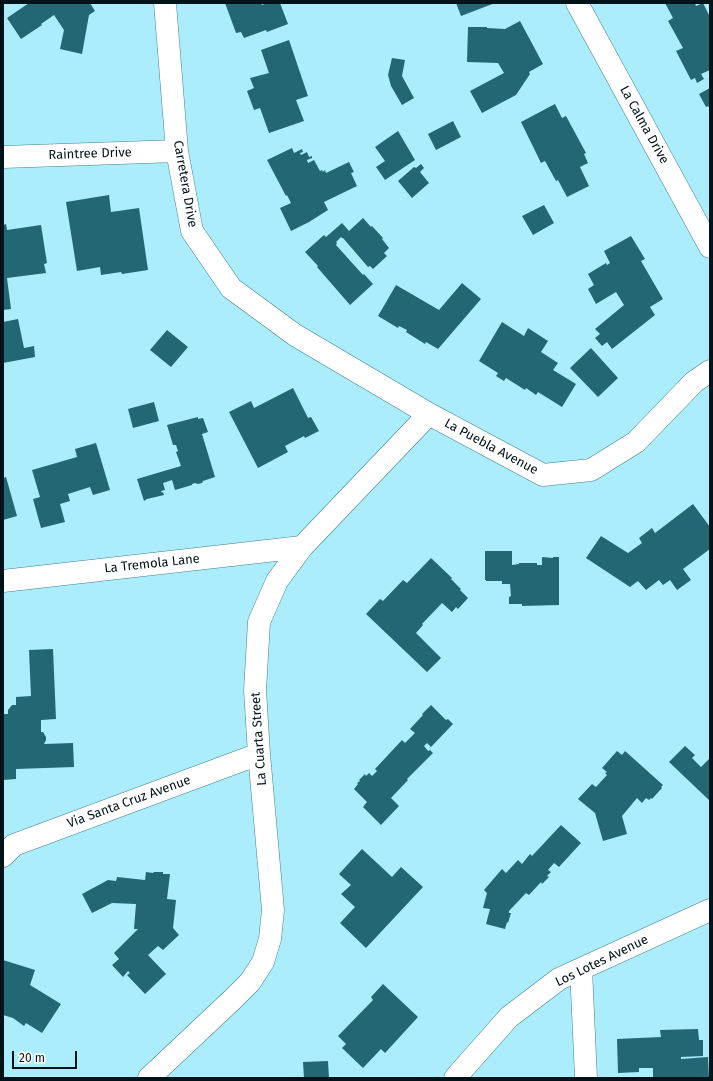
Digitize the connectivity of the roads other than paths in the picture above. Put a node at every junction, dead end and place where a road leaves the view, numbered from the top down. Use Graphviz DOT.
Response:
graph roads {
  1 [pos="164,3"];
  2 [pos="577,3"];
  3 [pos="178,151"];
  4 [pos="3,157"];
  5 [pos="710,247"];
  6 [pos="710,371"];
  7 [pos="429,414"];
  8 [pos="302,547"];
  9 [pos="3,581"];
  10 [pos="259,754"];
  11 [pos="3,856"];
  12 [pos="710,910"];
  13 [pos="581,969"];
  14 [pos="149,1078"];
  15 [pos="455,1078"];
  16 [pos="586,1078"];
  1 -- 3 [label="street, Carretera Drive"];
  2 -- 5 [label="street, La Calma Drive"];
  3 -- 4 [label="street, Raintree Drive"];
  3 -- 7 [label="street, Carretera Drive"];
  6 -- 7 [label="street, La Puebla Avenue"];
  7 -- 8 [label="street, La Cuarta Street"];
  8 -- 9 [label="street, La Tremola Lane"];
  8 -- 10 [label="street, La Cuarta Street"];
  10 -- 11 [label="street, Via Santa Cruz Avenue"];
  10 -- 14 [label="street, La Cuarta Street"];
  12 -- 13 [label="street, Los Lotes Avenue"];
  13 -- 15 [label="street, Los Lotes Avenue"];
  13 -- 16 [label="street"];
}
